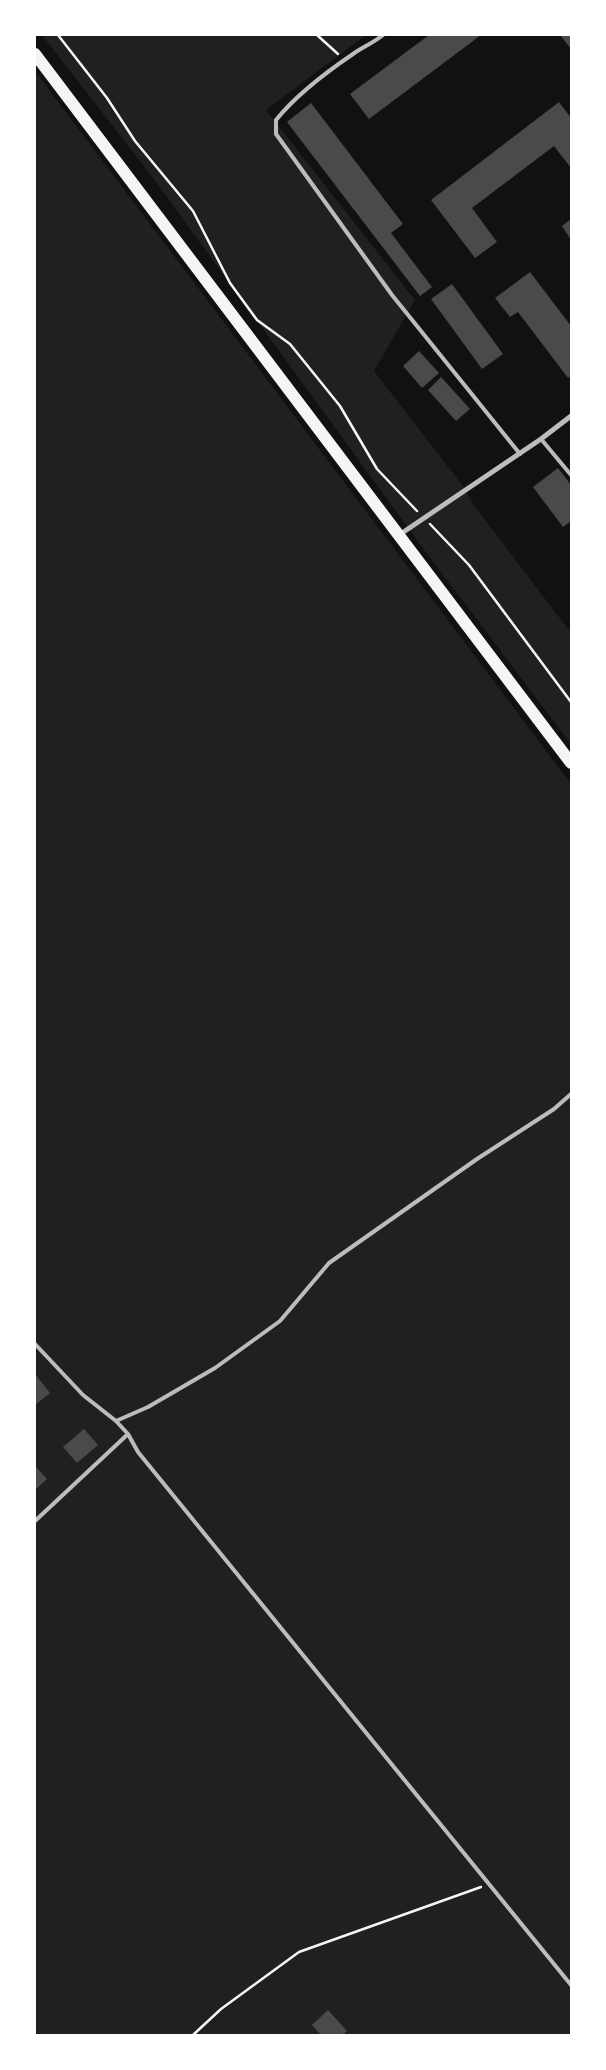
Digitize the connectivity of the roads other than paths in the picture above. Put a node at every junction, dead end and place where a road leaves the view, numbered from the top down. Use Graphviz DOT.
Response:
graph roads {
  1 [pos="382,35"];
  2 [pos="35,54"];
  3 [pos="571,416"];
  4 [pos="541,439"];
  5 [pos="520,454"];
  6 [pos="571,475"];
  7 [pos="398,536"];
  8 [pos="571,763"];
  9 [pos="571,1094"];
  10 [pos="35,1344"];
  11 [pos="116,1420"];
  12 [pos="128,1434"];
  13 [pos="35,1521"];
  14 [pos="571,1985"];
  1 -- 5 [label="lane"];
  2 -- 7 [label="highway"];
  3 -- 4 [label="street"];
  4 -- 5 [label="street"];
  4 -- 6 [label="lane"];
  5 -- 7 [label="street"];
  7 -- 8 [label="highway"];
  9 -- 11 [label="lane"];
  10 -- 11 [label="lane"];
  11 -- 12 [label="lane"];
  12 -- 13 [label="lane"];
  12 -- 14 [label="lane"];
}
